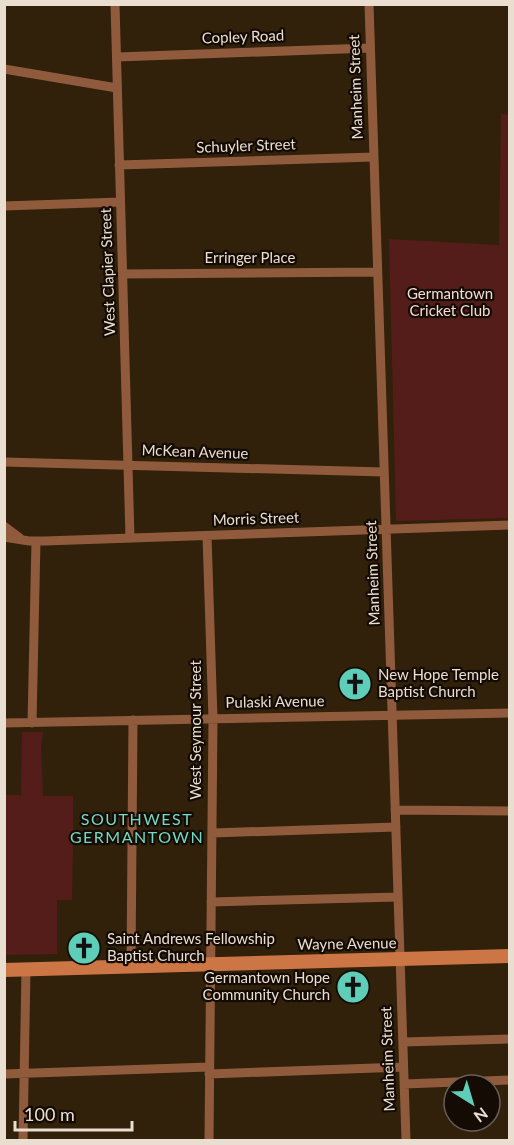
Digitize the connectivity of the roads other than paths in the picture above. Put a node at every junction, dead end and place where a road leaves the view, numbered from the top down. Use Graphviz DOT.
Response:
graph roads {
  1 [pos="115,4"];
  2 [pos="369,4"];
  3 [pos="370,48"];
  4 [pos="117,57"];
  5 [pos="4,69"];
  6 [pos="117,88"];
  7 [pos="374,157"];
  8 [pos="119,165"];
  9 [pos="120,202"];
  10 [pos="4,206"];
  11 [pos="377,272"];
  12 [pos="123,274"];
  13 [pos="4,462"];
  14 [pos="128,465"];
  15 [pos="384,471"];
  16 [pos="510,525"];
  17 [pos="4,526"];
  18 [pos="386,530"];
  19 [pos="207,536"];
  20 [pos="4,537"];
  21 [pos="130,538"];
  22 [pos="22,539"];
  23 [pos="36,541"];
  24 [pos="510,712"];
  25 [pos="392,715"];
  26 [pos="213,719"];
  27 [pos="133,720"];
  28 [pos="4,723"];
  29 [pos="32,723"];
  30 [pos="395,810"];
  31 [pos="510,811"];
  32 [pos="396,827"];
  33 [pos="212,833"];
  34 [pos="398,897"];
  35 [pos="211,902"];
  36 [pos="510,956"];
  37 [pos="400,959"];
  38 [pos="211,964"];
  39 [pos="131,966"];
  40 [pos="26,969"];
  41 [pos="4,970"];
  42 [pos="510,1039"];
  43 [pos="403,1042"];
  44 [pos="404,1067"];
  45 [pos="209,1071"];
  46 [pos="4,1074"];
  47 [pos="24,1074"];
  48 [pos="510,1080"];
  49 [pos="404,1084"];
  50 [pos="23,1140"];
  51 [pos="209,1140"];
  52 [pos="406,1140"];
  1 -- 4 [label="street, West Clapier Street"];
  2 -- 3 [label="street, Manheim Street"];
  3 -- 4 [label="street, Copley Road"];
  3 -- 7 [label="street, Manheim Street"];
  4 -- 6 [label="street, West Clapier Street"];
  5 -- 6 [label="street"];
  6 -- 8 [label="street, West Clapier Street"];
  7 -- 8 [label="street, Schuyler Street"];
  7 -- 11 [label="street, Manheim Street"];
  8 -- 9 [label="street, West Clapier Street"];
  9 -- 10 [label="street"];
  9 -- 12 [label="street, West Clapier Street"];
  11 -- 12 [label="street, Erringer Place"];
  11 -- 15 [label="street, Manheim Street"];
  12 -- 14 [label="street, West Clapier Street"];
  13 -- 14 [label="street, McKean Avenue"];
  14 -- 15 [label="street, McKean Avenue"];
  14 -- 21 [label="street, West Clapier Street"];
  15 -- 18 [label="street, Manheim Street"];
  16 -- 18 [label="street, Morris Street"];
  17 -- 22 [label="street"];
  18 -- 19 [label="street, Morris Street"];
  18 -- 25 [label="street, Manheim Street"];
  19 -- 21 [label="street, Morris Street"];
  19 -- 26 [label="street, West Seymour Street"];
  20 -- 22 [label="street, Morris Street"];
  21 -- 23 [label="street, Morris Street"];
  22 -- 23 [label="street, Morris Street"];
  23 -- 29 [label="street"];
  24 -- 25 [label="street, Pulaski Avenue"];
  25 -- 26 [label="street, Pulaski Avenue"];
  25 -- 30 [label="street, Manheim Street"];
  26 -- 27 [label="street, Pulaski Avenue"];
  26 -- 33 [label="street, West Seymour Street"];
  27 -- 29 [label="street, Pulaski Avenue"];
  27 -- 39 [label="street"];
  28 -- 29 [label="street, Pulaski Avenue"];
  30 -- 31 [label="street"];
  30 -- 32 [label="street, Manheim Street"];
  32 -- 33 [label="street"];
  32 -- 34 [label="street, Manheim Street"];
  33 -- 35 [label="street, West Seymour Street"];
  34 -- 35 [label="street"];
  34 -- 37 [label="street, Manheim Street"];
  35 -- 38 [label="street, West Seymour Street"];
  36 -- 37 [label="main road, Wayne Avenue"];
  37 -- 38 [label="main road, Wayne Avenue"];
  37 -- 43 [label="street, Manheim Street"];
  38 -- 39 [label="main road, Wayne Avenue"];
  38 -- 45 [label="street, West Seymour Street"];
  39 -- 40 [label="main road, Wayne Avenue"];
  40 -- 41 [label="main road, Wayne Avenue"];
  40 -- 47 [label="street"];
  42 -- 43 [label="street"];
  43 -- 44 [label="street, Manheim Street"];
  44 -- 45 [label="street"];
  44 -- 49 [label="street, Manheim Street"];
  45 -- 47 [label="street"];
  45 -- 51 [label="street, West Seymour Street"];
  46 -- 47 [label="street"];
  47 -- 50 [label="street"];
  48 -- 49 [label="street"];
  49 -- 52 [label="street, Manheim Street"];
}
